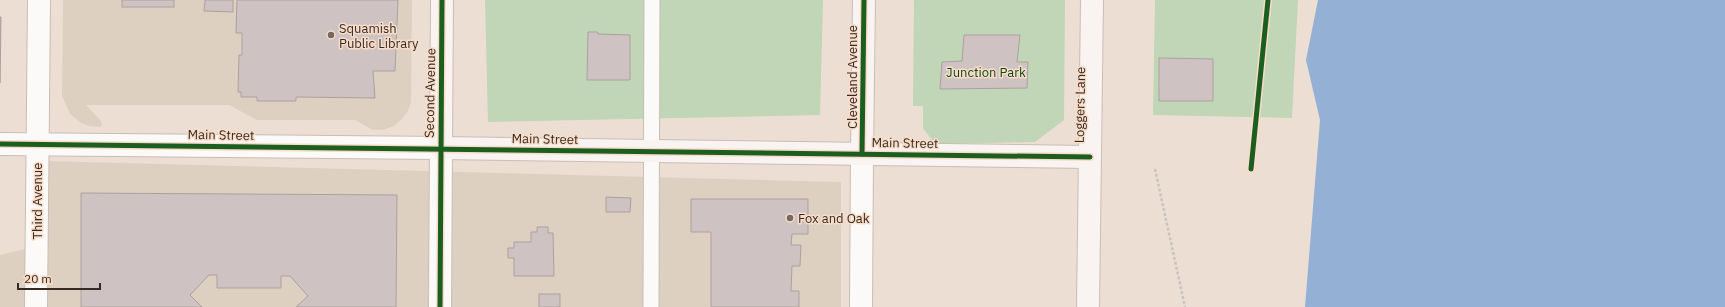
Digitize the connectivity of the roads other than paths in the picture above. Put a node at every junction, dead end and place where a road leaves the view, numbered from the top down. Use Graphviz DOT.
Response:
graph roads {
  1 [pos="39,0"];
  2 [pos="442,0"];
  3 [pos="652,0"];
  4 [pos="864,0"];
  5 [pos="1092,0"];
  6 [pos="0,144"];
  7 [pos="37,144"];
  8 [pos="441,148"];
  9 [pos="651,151"];
  10 [pos="862,154"];
  11 [pos="1090,157"];
  12 [pos="36,307"];
  13 [pos="440,307"];
  14 [pos="651,307"];
  15 [pos="861,307"];
  16 [pos="1088,307"];
  1 -- 7 [label="street, Third Avenue"];
  2 -- 8 [label="street, Second Avenue"];
  3 -- 9 [label="lane"];
  4 -- 10 [label="street, Cleveland Avenue"];
  5 -- 11 [label="street, Loggers Lane"];
  6 -- 7 [label="street, Main Street"];
  7 -- 8 [label="street, Main Street"];
  7 -- 12 [label="street, Third Avenue"];
  8 -- 9 [label="street, Main Street"];
  8 -- 13 [label="street, Second Avenue"];
  9 -- 10 [label="street, Main Street"];
  9 -- 14 [label="lane"];
  10 -- 11 [label="street, Main Street"];
  10 -- 15 [label="street, Cleveland Avenue"];
  11 -- 16 [label="street, Loggers Lane"];
}
